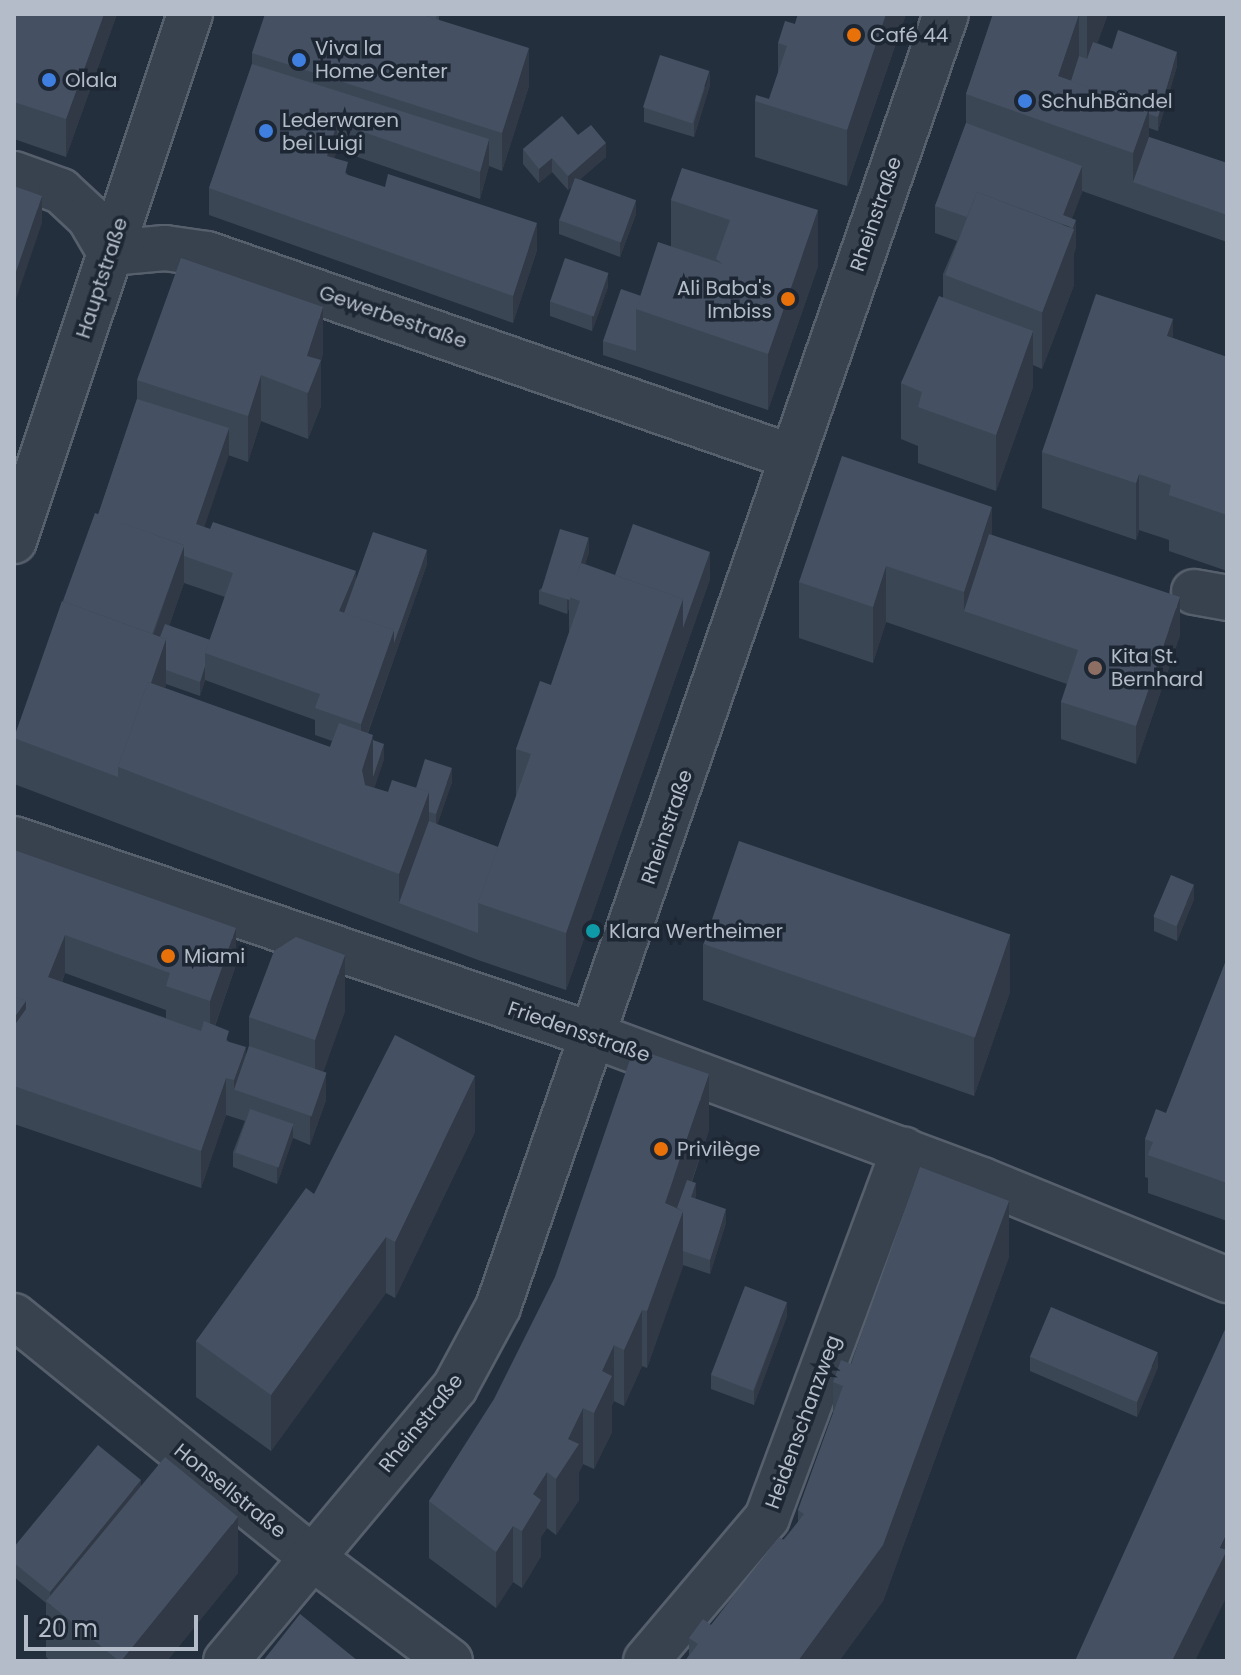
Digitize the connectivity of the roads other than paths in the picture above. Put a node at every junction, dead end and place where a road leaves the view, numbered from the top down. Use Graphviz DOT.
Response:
graph roads {
  1 [pos="190,14"];
  2 [pos="946,14"];
  3 [pos="14,174"];
  4 [pos="110,253"];
  5 [pos="792,457"];
  6 [pos="14,541"];
  7 [pos="14,839"];
  8 [pos="595,1036"];
  9 [pos="904,1150"];
  10 [pos="1227,1280"];
  11 [pos="14,1316"];
  12 [pos="310,1556"];
  13 [pos="226,1661"];
  14 [pos="450,1661"];
  15 [pos="646,1661"];
  1 -- 4 [label="street, Hauptstraße"];
  2 -- 5 [label="street, Rheinstraße"];
  3 -- 4 [label="street"];
  4 -- 5 [label="street, Gewerbestraße"];
  4 -- 6 [label="street, Hauptstraße"];
  5 -- 8 [label="street, Rheinstraße"];
  7 -- 8 [label="street, Friedensstraße"];
  8 -- 9 [label="street, Friedensstraße"];
  8 -- 12 [label="street, Rheinstraße"];
  9 -- 10 [label="street, Friedensstraße"];
  9 -- 15 [label="street, Heidenschanzweg"];
  11 -- 12 [label="street, Honsellstraße"];
  12 -- 13 [label="street, Rheinstraße"];
  12 -- 14 [label="street, Honsellstraße"];
}
